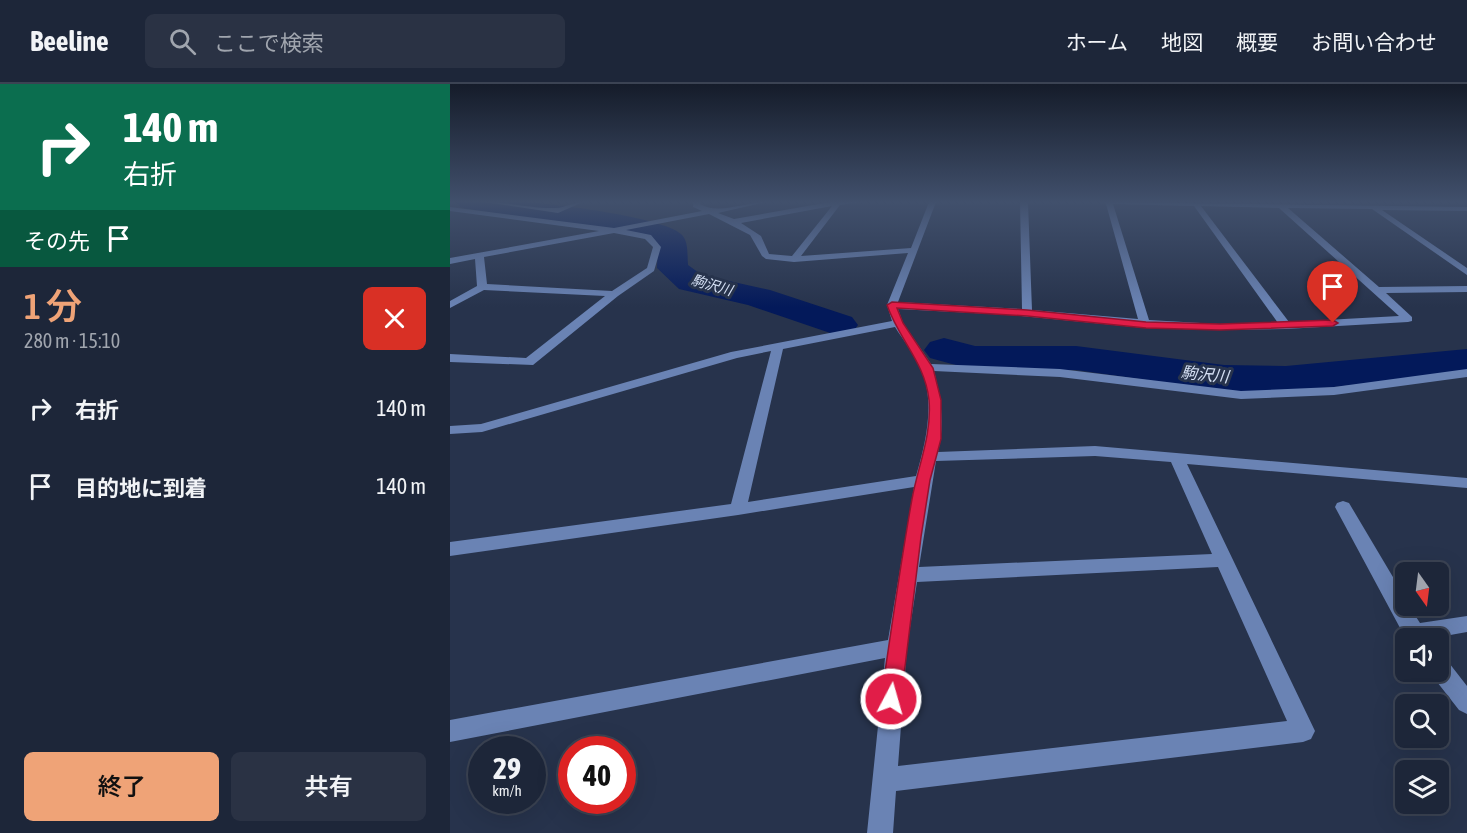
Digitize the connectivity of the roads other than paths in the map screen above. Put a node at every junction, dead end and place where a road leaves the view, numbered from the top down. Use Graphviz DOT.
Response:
graph roads {
  1 [pos="574,237"];
  2 [pos="648,237"];
  3 [pos="756,237"];
  4 [pos="812,237"];
  5 [pos="918,237"];
  6 [pos="1025,237"];
  7 [pos="1120,237"];
  8 [pos="1220,237"];
  9 [pos="1316,237"];
  10 [pos="1416,237"];
  11 [pos="912,250"];
  12 [pos="479,255"];
  13 [pos="794,260"];
  14 [pos="450,261"];
  15 [pos="1467,272"];
  16 [pos="482,287"];
  17 [pos="1467,289"];
  18 [pos="1377,290"];
  19 [pos="614,294"];
  20 [pos="450,305"];
  21 [pos="892,305"];
  22 [pos="1027,313"];
  23 [pos="898,323"];
  24 [pos="1146,325"];
  25 [pos="1286,326"];
  26 [pos="778,346"];
  27 [pos="450,358"];
  28 [pos="927,368"];
  29 [pos="1467,373"];
  30 [pos="450,430"];
  31 [pos="929,457"];
  32 [pos="1177,458"];
  33 [pos="923,480"];
  34 [pos="1467,483"];
  35 [pos="1343,507"];
  36 [pos="738,509"];
  37 [pos="450,549"];
  38 [pos="1225,560"];
  39 [pos="907,575"];
  40 [pos="1467,624"];
  41 [pos="1411,628"];
  42 [pos="1449,628"];
  43 [pos="897,647"];
  44 [pos="1449,680"];
  45 [pos="1467,703"];
  46 [pos="450,731"];
  47 [pos="884,780"];
  48 [pos="880,833"];
  1 -- 12 [label="street"];
  2 -- 19 [label="street"];
  3 -- 13 [label="street"];
  4 -- 13 [label="street"];
  5 -- 11 [label="street"];
  6 -- 22 [label="street"];
  7 -- 24 [label="street"];
  8 -- 25 [label="street"];
  9 -- 18 [label="street"];
  10 -- 15 [label="street"];
  11 -- 13 [label="street"];
  11 -- 21 [label="street"];
  12 -- 14 [label="street"];
  12 -- 16 [label="street"];
  16 -- 19 [label="street"];
  16 -- 20 [label="street"];
  17 -- 18 [label="street"];
  18 -- 25 [label="street"];
  19 -- 27 [label="street"];
  21 -- 22 [label="street"];
  21 -- 23 [label="street"];
  22 -- 24 [label="street"];
  23 -- 26 [label="street"];
  23 -- 28 [label="street"];
  24 -- 25 [label="street"];
  26 -- 30 [label="street"];
  26 -- 36 [label="street"];
  28 -- 29 [label="street"];
  28 -- 31 [label="street"];
  31 -- 32 [label="street"];
  31 -- 33 [label="street"];
  32 -- 34 [label="street"];
  32 -- 38 [label="street"];
  33 -- 36 [label="street"];
  33 -- 39 [label="street"];
  35 -- 41 [label="street"];
  36 -- 37 [label="street"];
  38 -- 39 [label="street"];
  38 -- 47 [label="street"];
  39 -- 43 [label="street"];
  40 -- 42 [label="street"];
  43 -- 46 [label="street"];
  43 -- 47 [label="street"];
  44 -- 45 [label="street"];
  47 -- 48 [label="street"];
}
